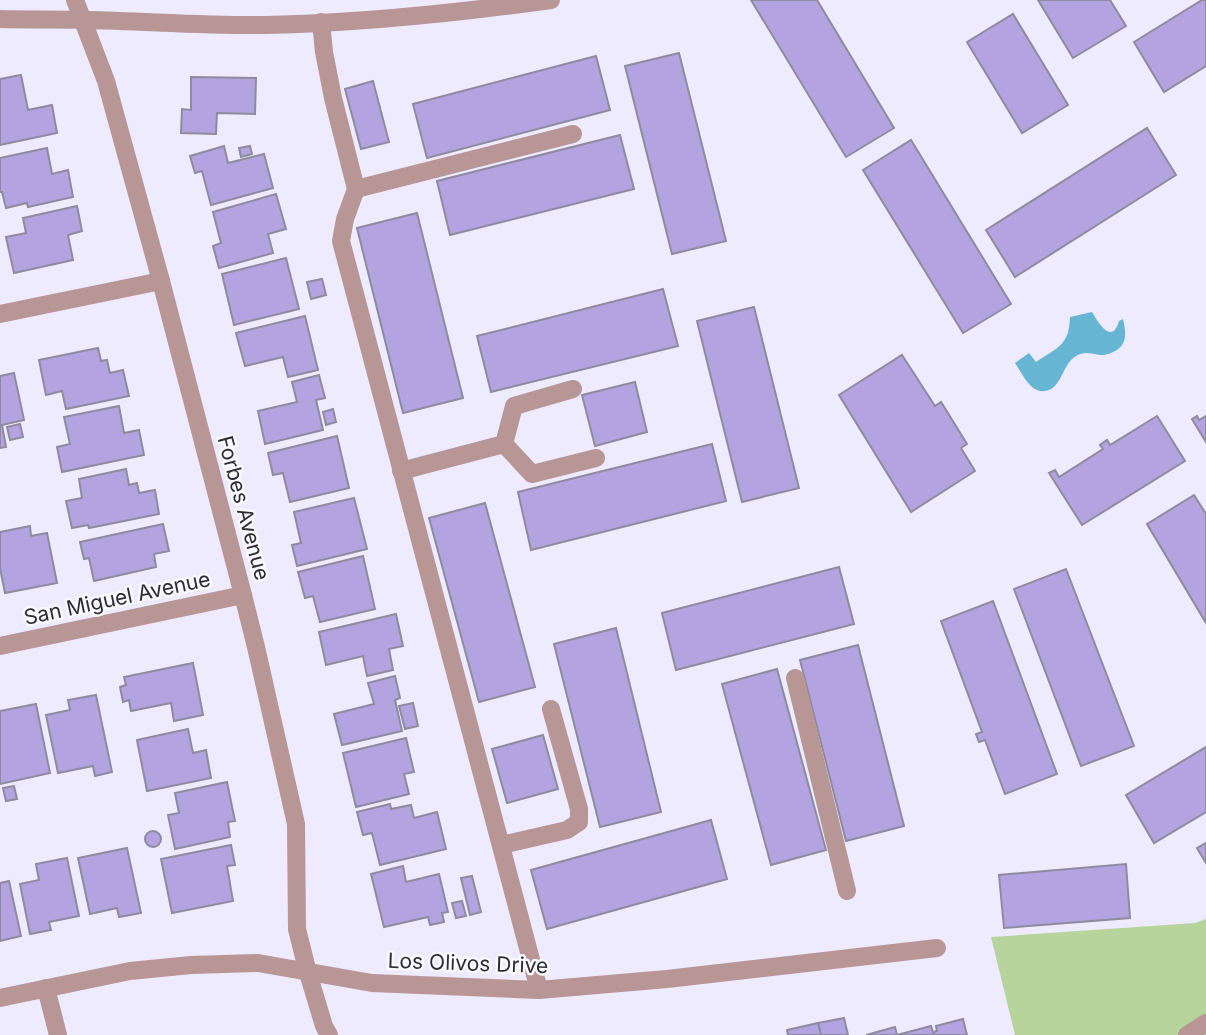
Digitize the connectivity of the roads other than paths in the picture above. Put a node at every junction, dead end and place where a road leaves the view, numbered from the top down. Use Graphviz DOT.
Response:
graph roads {
  1 [pos="75,0"];
  2 [pos="551,0"];
  3 [pos="0,19"];
  4 [pos="84,19"];
  5 [pos="321,22"];
  6 [pos="573,134"];
  7 [pos="356,189"];
  8 [pos="161,281"];
  9 [pos="0,314"];
  10 [pos="573,389"];
  11 [pos="504,444"];
  12 [pos="596,457"];
  13 [pos="401,471"];
  14 [pos="243,594"];
  15 [pos="0,646"];
  16 [pos="795,678"];
  17 [pos="551,709"];
  18 [pos="501,845"];
  19 [pos="847,891"];
  20 [pos="937,948"];
  21 [pos="308,973"];
  22 [pos="46,988"];
  23 [pos="539,990"];
  24 [pos="0,998"];
  25 [pos="1206,1023"];
  26 [pos="58,1035"];
  27 [pos="329,1035"];
  28 [pos="1187,1035"];
  1 -- 4 [label="street, Forbes Avenue"];
  2 -- 5 [label="street"];
  3 -- 4 [label="street"];
  4 -- 5 [label="street"];
  4 -- 8 [label="street, Forbes Avenue"];
  5 -- 7 [label="street"];
  6 -- 7 [label="street"];
  7 -- 13 [label="street"];
  8 -- 9 [label="street"];
  8 -- 14 [label="street, Forbes Avenue"];
  10 -- 11 [label="street"];
  11 -- 12 [label="street"];
  11 -- 13 [label="street"];
  13 -- 18 [label="street"];
  14 -- 15 [label="street, San Miguel Avenue"];
  14 -- 21 [label="street, Forbes Avenue"];
  16 -- 19 [label="street"];
  17 -- 18 [label="street"];
  18 -- 23 [label="street"];
  20 -- 23 [label="street, Los Olivos Drive"];
  21 -- 22 [label="street, Los Olivos Drive"];
  21 -- 23 [label="street, Los Olivos Drive"];
  21 -- 27 [label="street, Forbes Avenue"];
  22 -- 24 [label="street, Los Olivos Drive"];
  22 -- 26 [label="street"];
  25 -- 28 [label="street"];
}
